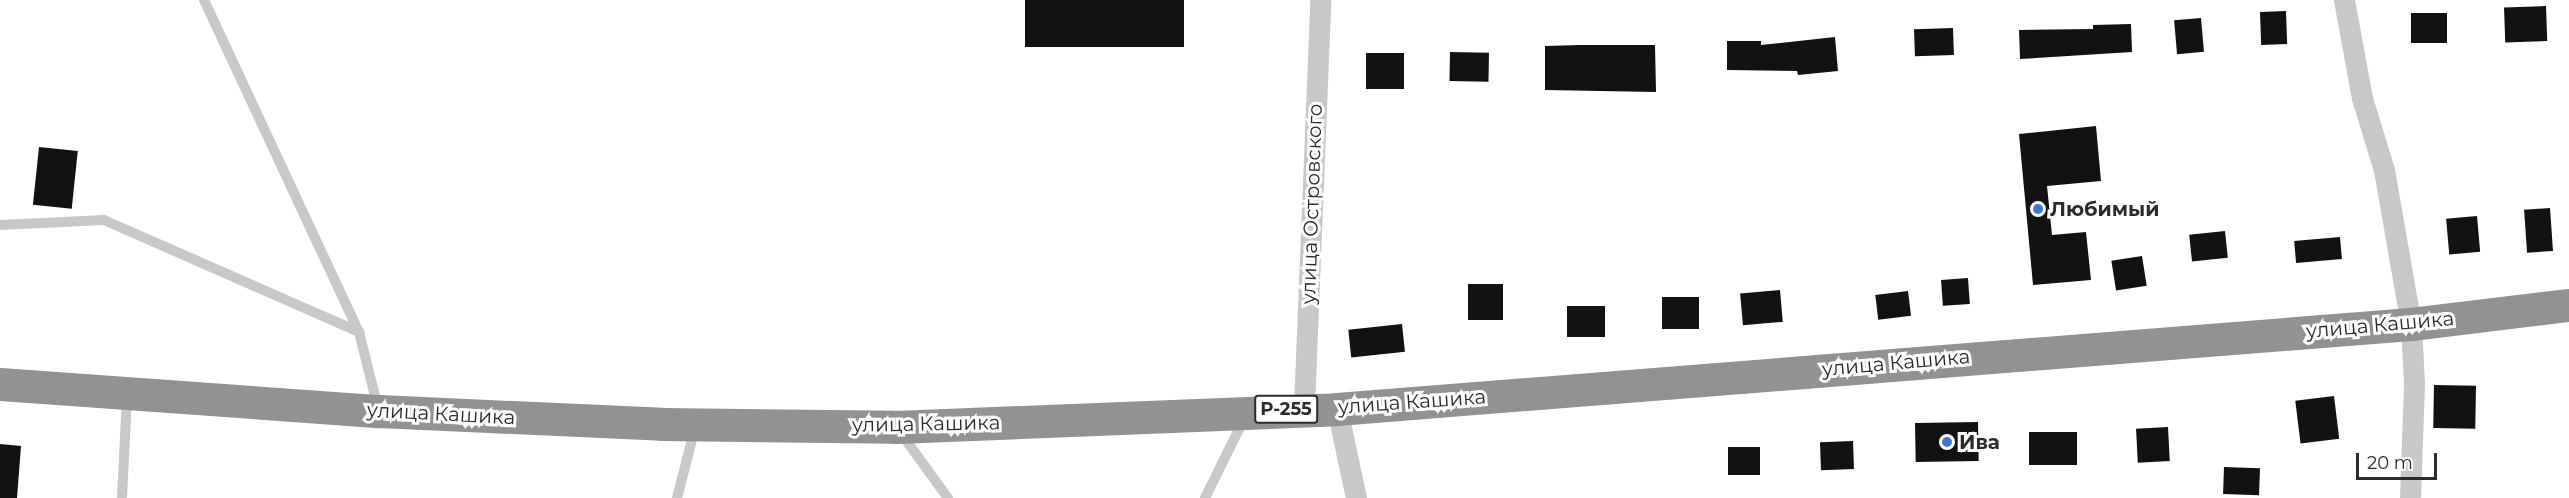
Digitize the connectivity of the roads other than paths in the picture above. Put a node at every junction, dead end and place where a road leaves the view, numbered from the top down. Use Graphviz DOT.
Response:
graph roads {
  1 [pos="204,0"];
  2 [pos="1320,0"];
  3 [pos="2344,0"];
  4 [pos="0,225"];
  5 [pos="2569,305"];
  6 [pos="2411,324"];
  7 [pos="359,332"];
  8 [pos="0,384"];
  9 [pos="127,395"];
  10 [pos="1304,407"];
  11 [pos="1337,409"];
  12 [pos="379,411"];
  13 [pos="1247,412"];
  14 [pos="696,425"];
  15 [pos="896,427"];
  16 [pos="122,498"];
  17 [pos="677,498"];
  18 [pos="948,498"];
  19 [pos="1205,498"];
  20 [pos="1356,498"];
  21 [pos="2410,498"];
  1 -- 7 [label="lane"];
  2 -- 10 [label="street, улица Островского"];
  3 -- 6 [label="street"];
  4 -- 7 [label="lane"];
  5 -- 6 [label="highway, улица Кашика / Р-255"];
  6 -- 11 [label="highway, улица Кашика / Р-255"];
  6 -- 21 [label="street"];
  7 -- 12 [label="lane"];
  8 -- 9 [label="highway, улица Кашика / Р-255"];
  9 -- 12 [label="highway, улица Кашика / Р-255"];
  9 -- 16 [label="lane"];
  10 -- 11 [label="highway, улица Кашика / Р-255"];
  10 -- 13 [label="highway, улица Кашика / Р-255"];
  11 -- 20 [label="street"];
  12 -- 14 [label="highway, улица Кашика / Р-255"];
  13 -- 15 [label="highway, улица Кашика / Р-255"];
  13 -- 19 [label="lane"];
  14 -- 15 [label="highway, улица Кашика / Р-255"];
  14 -- 17 [label="lane"];
  15 -- 18 [label="lane"];
}
